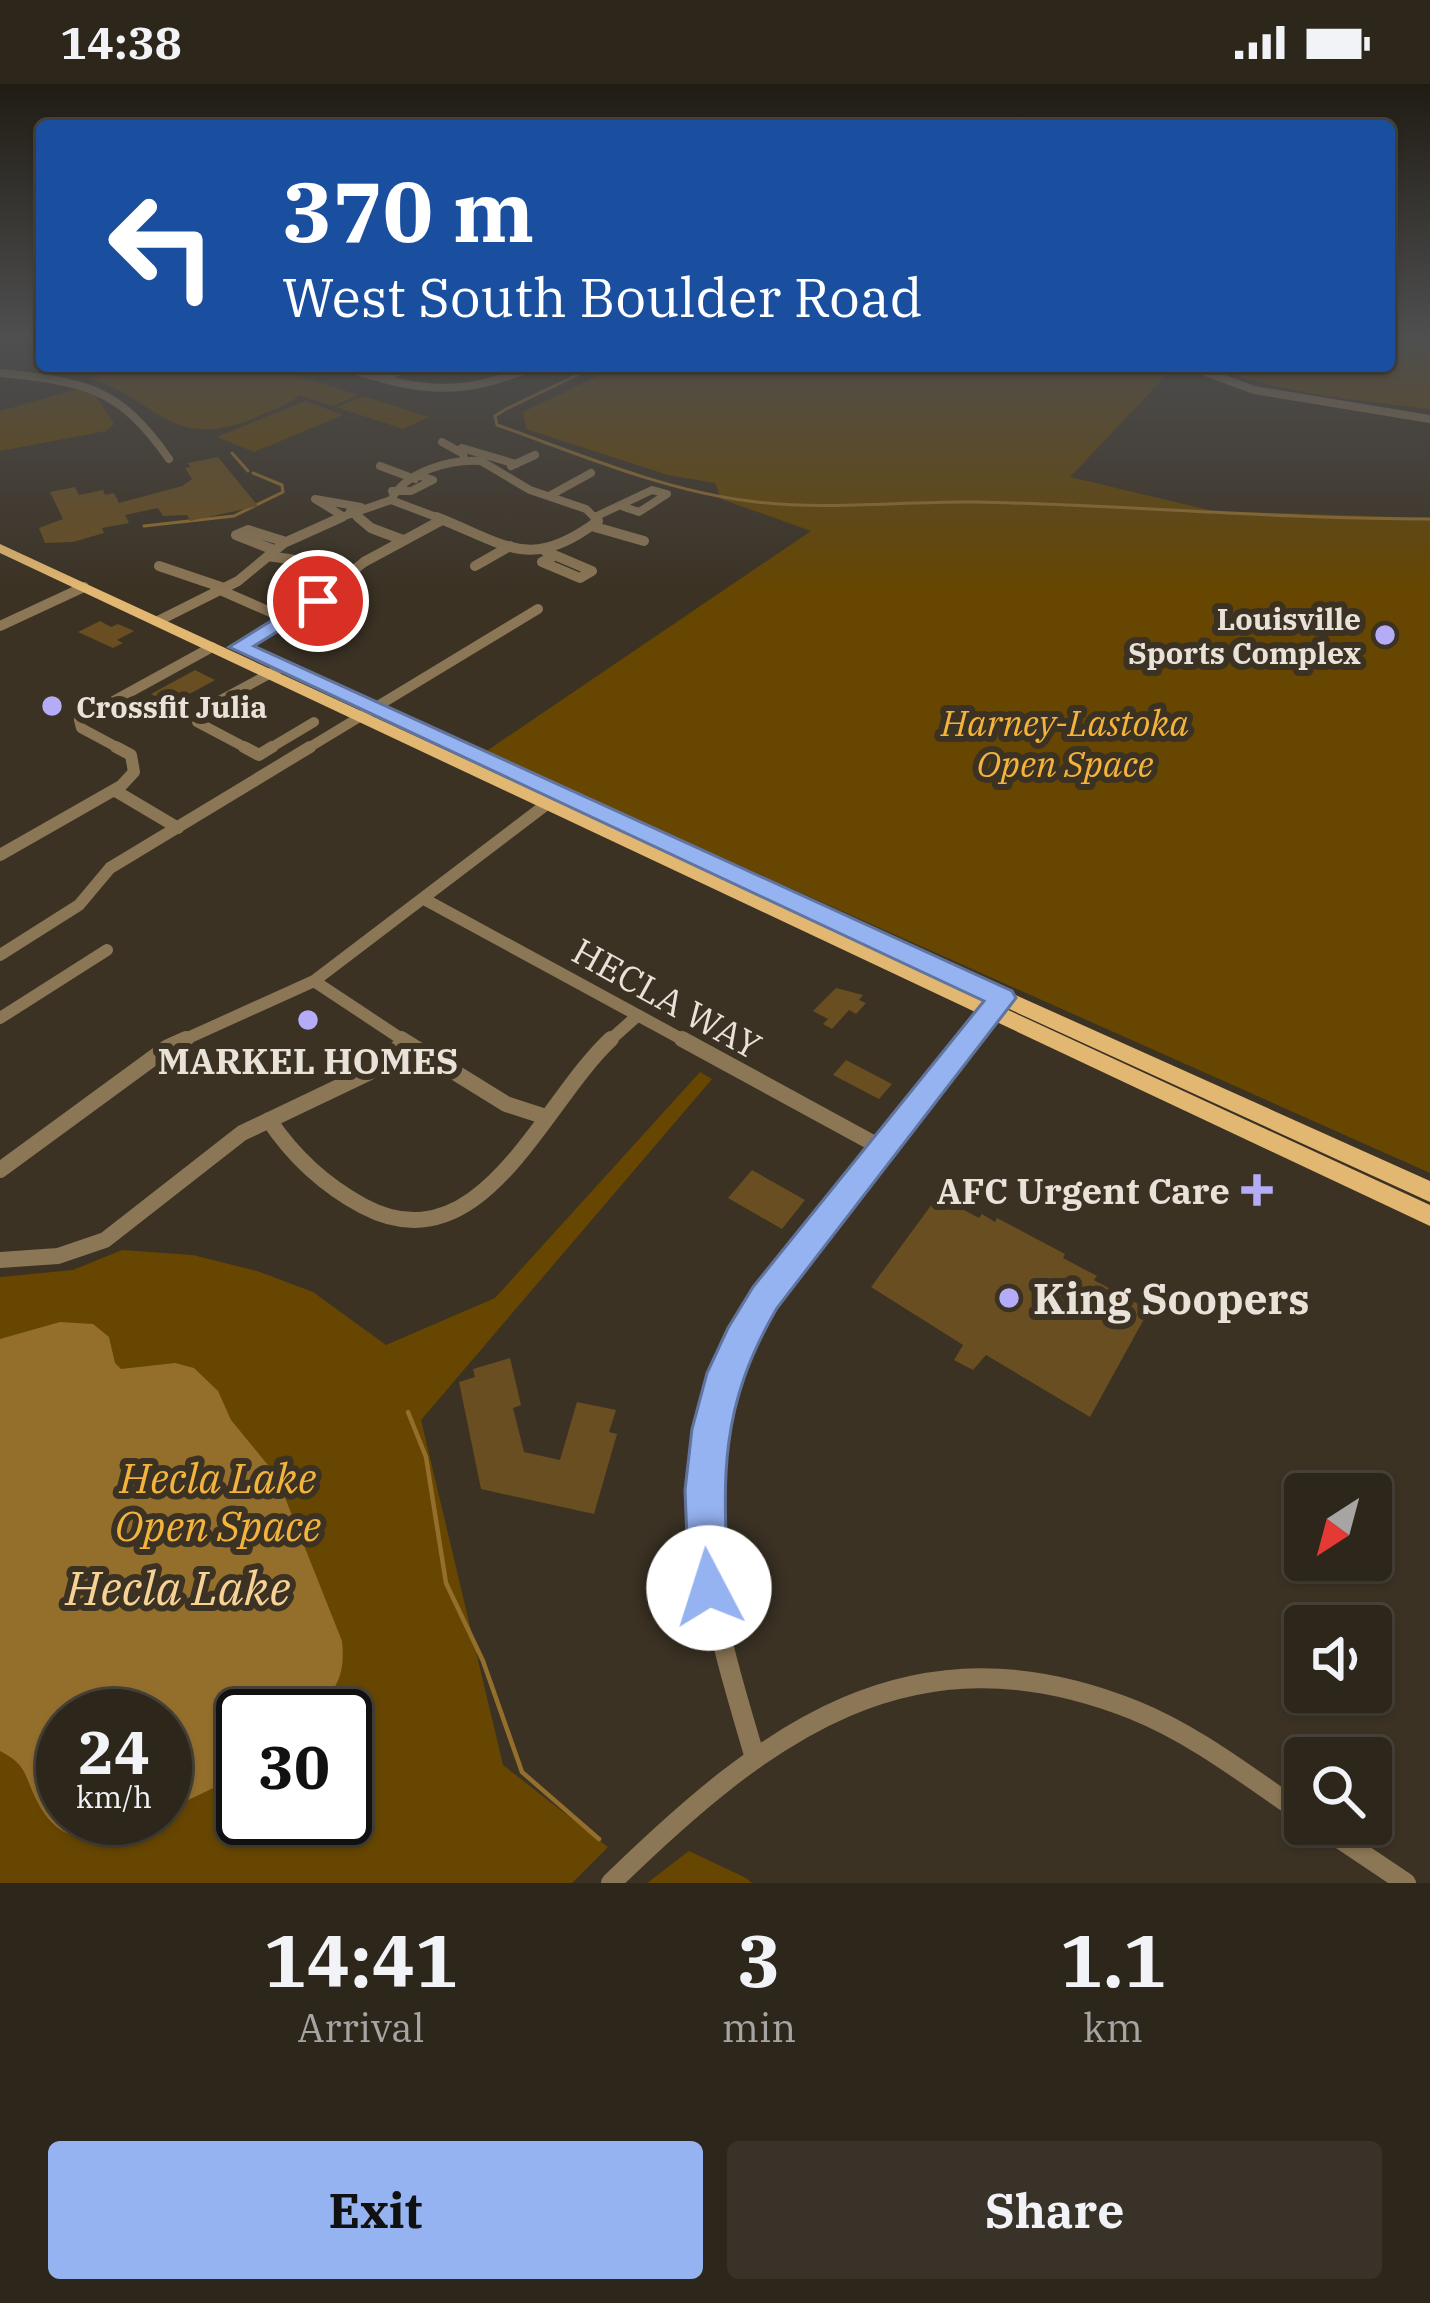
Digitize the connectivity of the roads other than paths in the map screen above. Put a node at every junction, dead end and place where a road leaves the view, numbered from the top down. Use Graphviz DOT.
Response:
graph roads {
  1 [pos="143,422"];
  2 [pos="442,442"];
  3 [pos="462,453"];
  4 [pos="535,454"];
  5 [pos="169,459"];
  6 [pos="516,464"];
  7 [pos="380,466"];
  8 [pos="500,470"];
  9 [pos="591,472"];
  10 [pos="417,477"];
  11 [pos="392,496"];
  12 [pos="549,496"];
  13 [pos="625,507"];
  14 [pos="352,510"];
  15 [pos="440,521"];
  16 [pos="596,521"];
  17 [pos="0,538"];
  18 [pos="403,540"];
  19 [pos="644,541"];
  20 [pos="286,542"];
  21 [pos="510,546"];
  22 [pos="0,548"];
  23 [pos="271,553"];
  24 [pos="159,566"];
  25 [pos="475,566"];
  26 [pos="346,576"];
  27 [pos="84,586"];
  28 [pos="222,589"];
  29 [pos="0,608"];
  30 [pos="538,609"];
  31 [pos="19,618"];
  32 [pos="164,618"];
  33 [pos="287,621"];
  34 [pos="0,626"];
  35 [pos="323,635"];
  36 [pos="212,647"];
  37 [pos="239,647"];
  38 [pos="276,670"];
  39 [pos="367,713"];
  40 [pos="314,722"];
  41 [pos="114,790"];
  42 [pos="554,799"];
  43 [pos="574,815"];
  44 [pos="523,822"];
  45 [pos="178,828"];
  46 [pos="0,855"];
  47 [pos="424,899"];
  48 [pos="107,950"];
  49 [pos="0,955"];
  50 [pos="314,981"];
  51 [pos="998,1004"];
  52 [pos="637,1016"];
  53 [pos="0,1018"];
  54 [pos="405,1042"];
  55 [pos="546,1117"];
  56 [pos="269,1120"];
  57 [pos="883,1148"];
  58 [pos="0,1170"];
  59 [pos="1430,1192"];
  60 [pos="1430,1216"];
  61 [pos="0,1260"];
  62 [pos="755,1758"];
  63 [pos="1284,1801"];
  64 [pos="1349,1845"];
  65 [pos="610,1883"];
  66 [pos="1406,1883"];
  1 -- 5 [label="street"];
  2 -- 3 [label="street"];
  3 -- 6 [label="street"];
  3 -- 8 [label="street"];
  3 -- 10 [label="street"];
  4 -- 6 [label="street"];
  6 -- 8 [label="street"];
  7 -- 10 [label="street"];
  8 -- 12 [label="street"];
  9 -- 12 [label="street"];
  10 -- 11 [label="street"];
  10 -- 11 [label="street"];
  11 -- 14 [label="street"];
  11 -- 15 [label="street"];
  12 -- 16 [label="street"];
  13 -- 16 [label="street"];
  14 -- 18 [label="street"];
  14 -- 20 [label="street"];
  15 -- 18 [label="street"];
  15 -- 21 [label="street"];
  16 -- 19 [label="street"];
  16 -- 21 [label="street"];
  17 -- 32 [label="main road"];
  18 -- 26 [label="street"];
  20 -- 23 [label="street"];
  20 -- 23 [label="street"];
  21 -- 25 [label="street"];
  22 -- 27 [label="main road"];
  23 -- 26 [label="street"];
  23 -- 28 [label="street"];
  24 -- 28 [label="street"];
  26 -- 33 [label="street"];
  27 -- 31 [label="street"];
  27 -- 32 [label="main road"];
  28 -- 32 [label="street"];
  28 -- 33 [label="street"];
  29 -- 31 [label="street"];
  30 -- 39 [label="street"];
  31 -- 34 [label="street"];
  32 -- 36 [label="main road"];
  32 -- 37 [label="main road"];
  33 -- 35 [label="street"];
  33 -- 37 [label="street"];
  36 -- 38 [label="main road"];
  36 -- 41 [label="street"];
  37 -- 38 [label="main road"];
  38 -- 39 [label="main road"];
  38 -- 40 [label="street"];
  39 -- 42 [label="main road"];
  39 -- 45 [label="street"];
  41 -- 45 [label="street"];
  41 -- 46 [label="street"];
  42 -- 43 [label="main road"];
  42 -- 44 [label="street"];
  42 -- 51 [label="main road"];
  43 -- 44 [label="street"];
  43 -- 51 [label="main road"];
  44 -- 47 [label="street"];
  45 -- 49 [label="street"];
  47 -- 50 [label="street"];
  47 -- 52 [label="street, HECLA WAY"];
  48 -- 53 [label="street"];
  50 -- 54 [label="street"];
  50 -- 58 [label="street"];
  51 -- 57 [label="street"];
  51 -- 59 [label="main road"];
  51 -- 60 [label="main road"];
  52 -- 55 [label="street"];
  52 -- 57 [label="street, HECLA WAY"];
  54 -- 55 [label="street"];
  54 -- 56 [label="street"];
  55 -- 56 [label="street"];
  56 -- 61 [label="street"];
  57 -- 62 [label="street"];
  62 -- 63 [label="street"];
  62 -- 65 [label="street"];
  64 -- 66 [label="street"];
}
